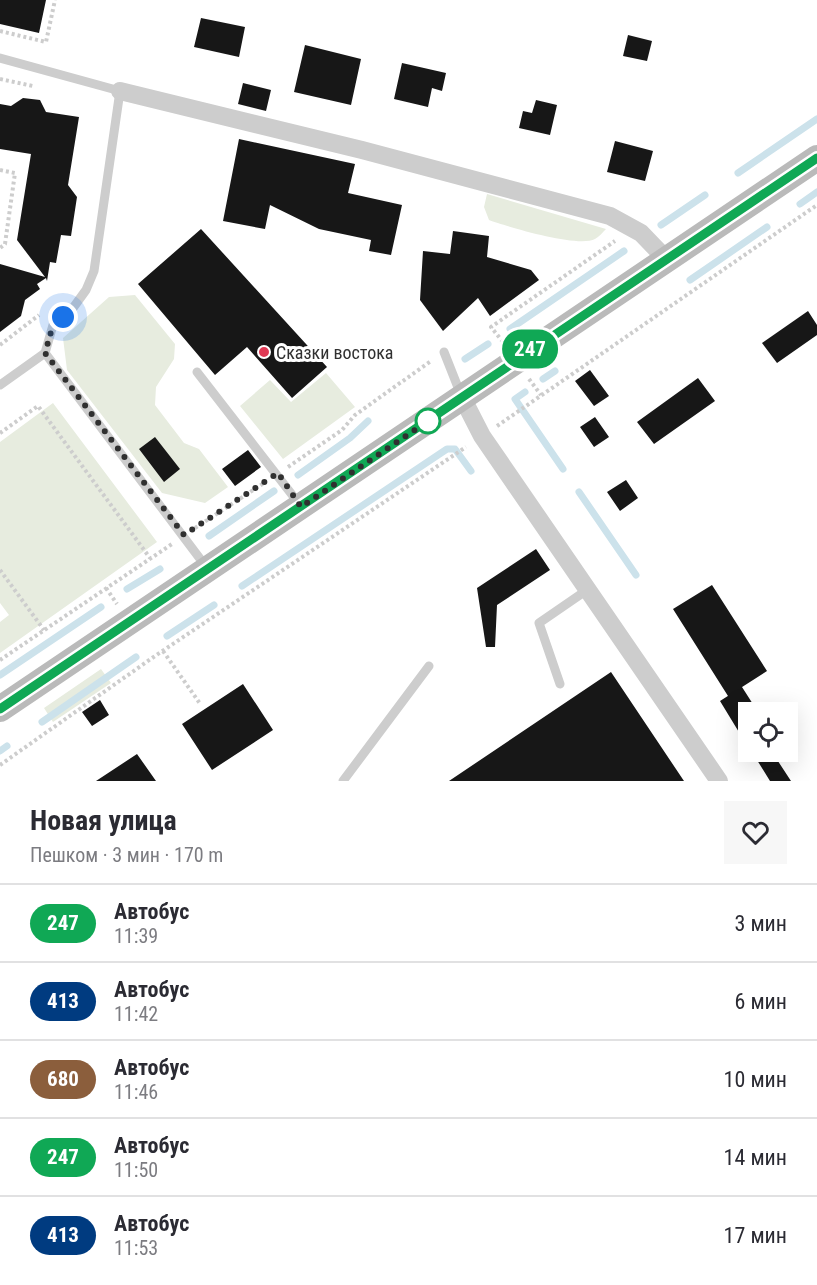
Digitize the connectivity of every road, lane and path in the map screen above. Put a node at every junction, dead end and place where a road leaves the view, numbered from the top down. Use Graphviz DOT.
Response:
graph roads {
  1 [pos="55,0"];
  2 [pos="0,31"];
  3 [pos="0,58"];
  4 [pos="120,91"];
  5 [pos="817,158"];
  6 [pos="0,170"];
  7 [pos="817,205"];
  8 [pos="633,228"];
  9 [pos="0,248"];
  10 [pos="666,259"];
  11 [pos="42,313"];
  12 [pos="0,345"];
  13 [pos="507,347"];
  14 [pos="444,352"];
  15 [pos="45,353"];
  16 [pos="197,372"];
  17 [pos="525,374"];
  18 [pos="0,385"];
  19 [pos="541,395"];
  20 [pos="462,397"];
  21 [pos="516,412"];
  22 [pos="0,433"];
  23 [pos="462,449"];
  24 [pos="278,473"];
  25 [pos="301,507"];
  26 [pos="184,535"];
  27 [pos="150,558"];
  28 [pos="208,570"];
  29 [pos="0,571"];
  30 [pos="587,590"];
  31 [pos="44,630"];
  32 [pos="164,651"];
  33 [pos="0,660"];
  34 [pos="429,666"];
  35 [pos="560,684"];
  36 [pos="201,705"];
  37 [pos="0,709"];
  38 [pos="0,765"];
  39 [pos="343,781"];
  40 [pos="719,781"];
  1 -- 2 [label="path"];
  3 -- 4 [label="lane"];
  4 -- 8 [label="street"];
  4 -- 15 [label="lane"];
  5 -- 10 [label="main road"];
  6 -- 9 [label="path"];
  7 -- 19 [label="path"];
  8 -- 10 [label="street"];
  8 -- 13 [label="path"];
  10 -- 20 [label="main road"];
  11 -- 12 [label="path"];
  14 -- 20 [label="lane"];
  14 -- 24 [label="path"];
  15 -- 18 [label="lane"];
  15 -- 26 [label="lane"];
  16 -- 24 [label="lane"];
  17 -- 19 [label="path"];
  19 -- 21 [label="path"];
  20 -- 25 [label="main road"];
  20 -- 30 [label="street"];
  22 -- 27 [label="path"];
  23 -- 32 [label="path"];
  24 -- 25 [label="lane"];
  24 -- 26 [label="path"];
  25 -- 28 [label="main road"];
  26 -- 27 [label="path"];
  26 -- 28 [label="lane"];
  27 -- 31 [label="path"];
  28 -- 37 [label="main road"];
  29 -- 31 [label="path"];
  30 -- 35 [label="lane"];
  30 -- 40 [label="street"];
  31 -- 33 [label="path"];
  32 -- 36 [label="path"];
  32 -- 38 [label="path"];
  34 -- 39 [label="lane"];
}
